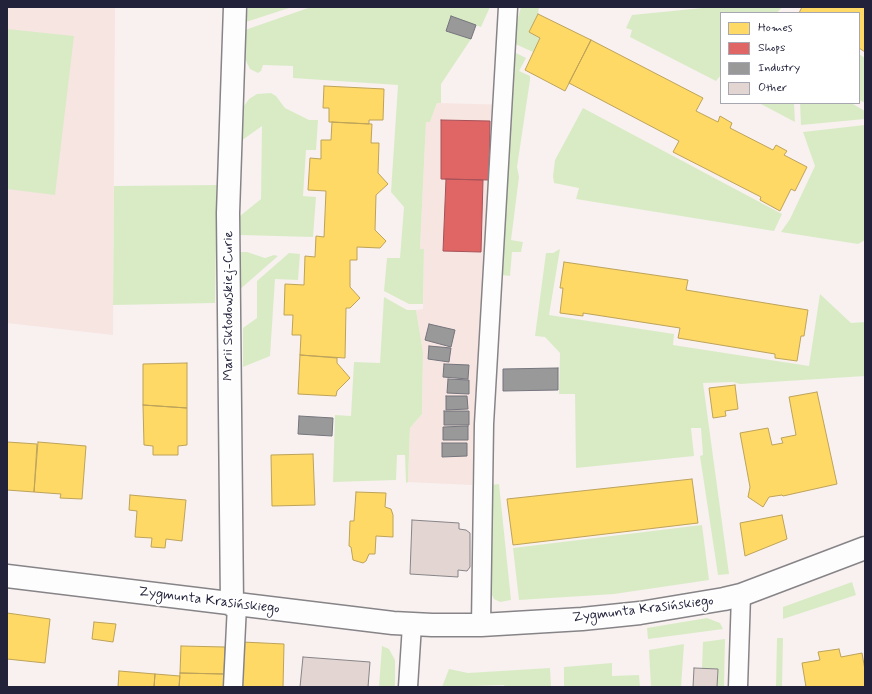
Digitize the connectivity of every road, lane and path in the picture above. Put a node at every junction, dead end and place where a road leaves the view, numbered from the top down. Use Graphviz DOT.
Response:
graph roads {
  1 [pos="235,7"];
  2 [pos="508,7"];
  3 [pos="865,548"];
  4 [pos="7,576"];
  5 [pos="742,595"];
  6 [pos="235,605"];
  7 [pos="481,624"];
  8 [pos="412,625"];
  9 [pos="233,687"];
  10 [pos="408,687"];
  11 [pos="738,687"];
  1 -- 6 [label="street, Marii Skłodowskiej-Curie"];
  2 -- 7 [label="lane"];
  3 -- 5 [label="street, Zygmunta Krasińskiego"];
  4 -- 6 [label="street, Zygmunta Krasińskiego"];
  5 -- 7 [label="street, Zygmunta Krasińskiego"];
  5 -- 11 [label="lane"];
  6 -- 8 [label="street, Zygmunta Krasińskiego"];
  6 -- 9 [label="lane"];
  7 -- 8 [label="street, Zygmunta Krasińskiego"];
  8 -- 10 [label="lane"];
}
